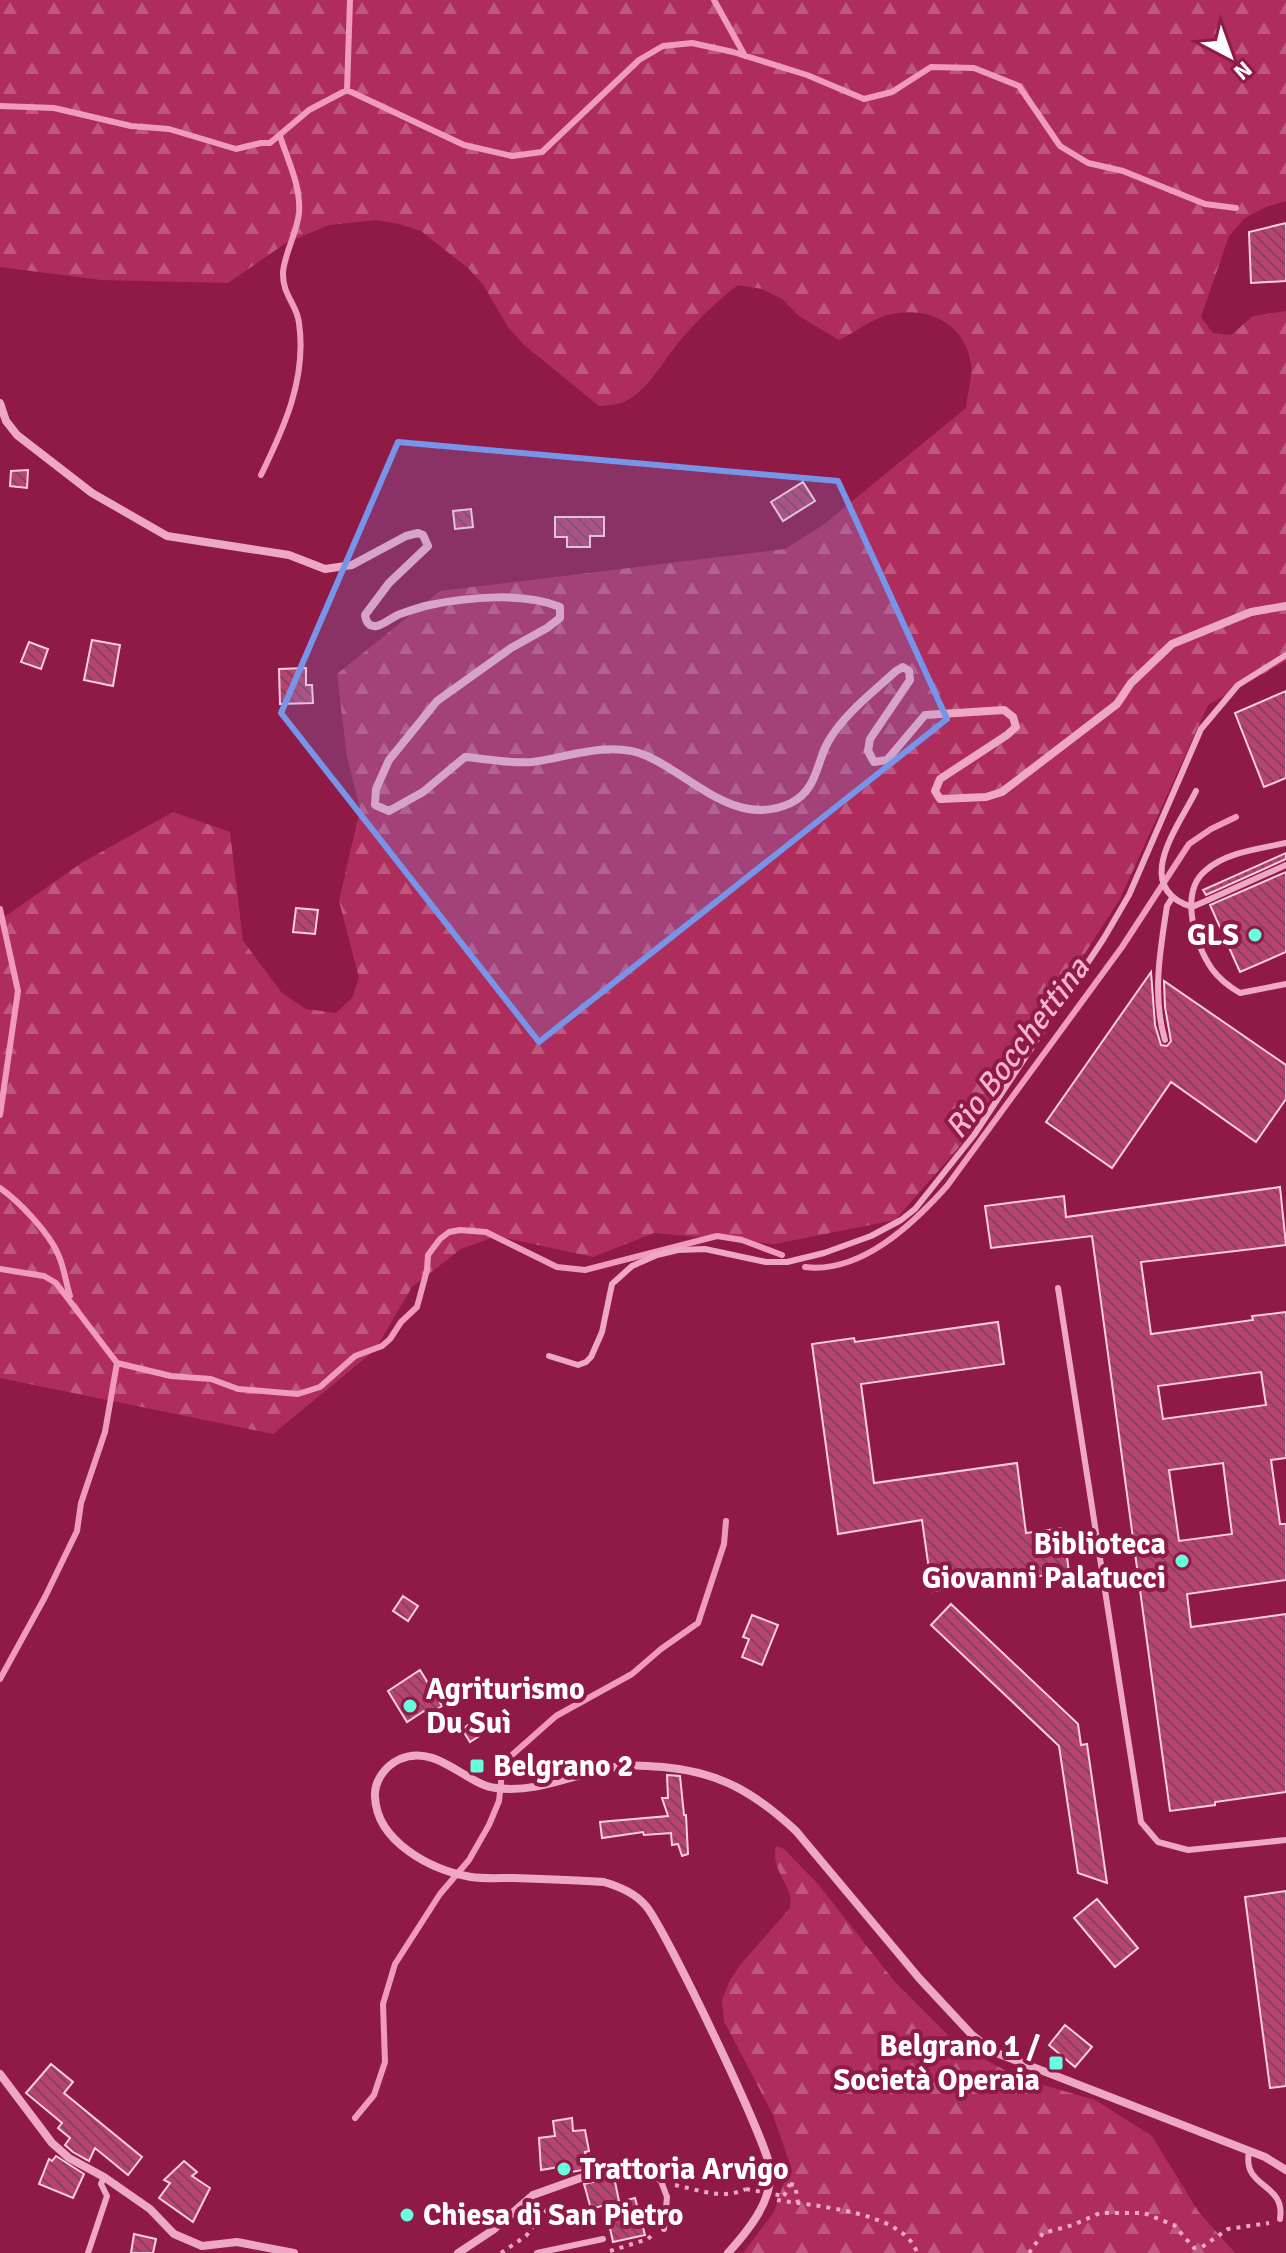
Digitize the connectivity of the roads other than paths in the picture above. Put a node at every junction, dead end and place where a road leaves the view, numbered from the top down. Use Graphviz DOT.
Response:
graph roads {
  1 [pos="0,403"];
  2 [pos="1286,606"];
  3 [pos="1286,655"];
  4 [pos="1196,791"];
  5 [pos="1286,843"];
  6 [pos="1286,865"];
  7 [pos="1172,898"];
  8 [pos="1286,984"];
  9 [pos="1165,1040"];
  10 [pos="1058,1288"];
  11 [pos="549,1356"];
  12 [pos="1286,1840"];
  13 [pos="0,2074"];
  14 [pos="1249,2152"];
  15 [pos="1286,2170"];
  16 [pos="586,2176"];
  17 [pos="104,2177"];
  18 [pos="1280,2219"];
  19 [pos="665,2225"];
  20 [pos="603,2239"];
  21 [pos="88,2253"];
  22 [pos="294,2253"];
  23 [pos="458,2253"];
  24 [pos="537,2253"];
  25 [pos="728,2253"];
  1 -- 2 [label="street"];
  3 -- 11 [label="lane"];
  4 -- 7 [label="lane, bridge"];
  5 -- 8 [label="lane"];
  6 -- 7 [label="lane, bridge"];
  7 -- 9 [label="lane"];
  10 -- 12 [label="lane"];
  13 -- 17 [label="street"];
  14 -- 15 [label="street"];
  14 -- 18 [label="lane"];
  14 -- 25 [label="street"];
  16 -- 19 [label="lane"];
  16 -- 23 [label="street"];
  17 -- 21 [label="lane"];
  17 -- 22 [label="street"];
  20 -- 24 [label="lane"];
}
